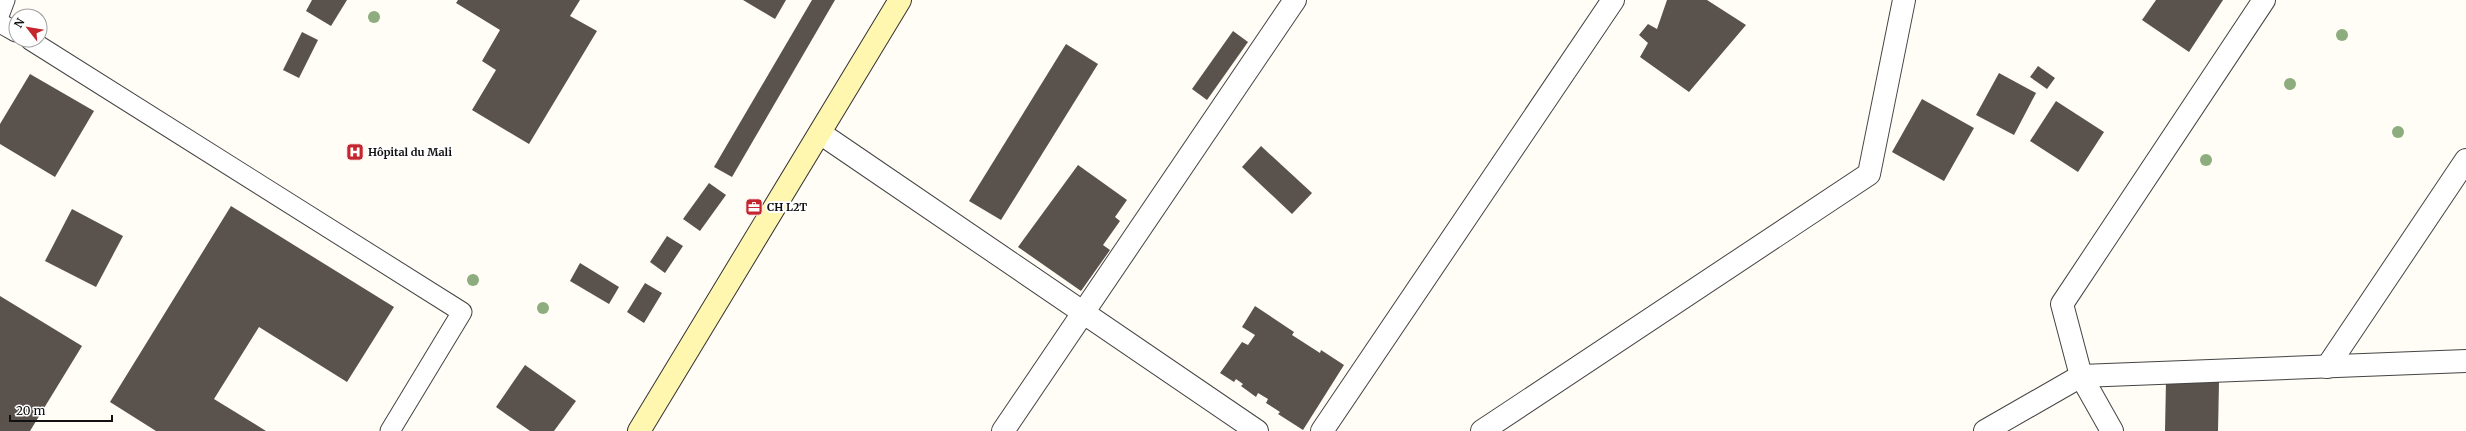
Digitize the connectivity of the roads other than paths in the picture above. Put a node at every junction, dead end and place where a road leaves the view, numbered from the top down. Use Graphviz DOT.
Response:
graph roads {
  1 [pos="5,0"];
  2 [pos="900,0"];
  3 [pos="1295,0"];
  4 [pos="1613,0"];
  5 [pos="1904,0"];
  6 [pos="2264,0"];
  7 [pos="0,13"];
  8 [pos="43,48"];
  9 [pos="820,133"];
  10 [pos="2466,160"];
  11 [pos="1083,312"];
  12 [pos="2466,362"];
  13 [pos="2327,367"];
  14 [pos="2081,376"];
  15 [pos="390,431"];
  16 [pos="638,431"];
  17 [pos="1003,431"];
  18 [pos="1257,431"];
  19 [pos="1322,431"];
  20 [pos="1482,431"];
  21 [pos="1985,431"];
  22 [pos="2112,431"];
  1 -- 7 [label="lane"];
  2 -- 9 [label="street"];
  3 -- 11 [label="street"];
  4 -- 19 [label="street"];
  5 -- 20 [label="street"];
  6 -- 14 [label="street"];
  8 -- 15 [label="lane"];
  9 -- 11 [label="street"];
  9 -- 16 [label="street"];
  10 -- 13 [label="street"];
  11 -- 17 [label="street"];
  11 -- 18 [label="street"];
  12 -- 13 [label="street"];
  13 -- 14 [label="street"];
  14 -- 21 [label="street"];
  14 -- 22 [label="street"];
}
